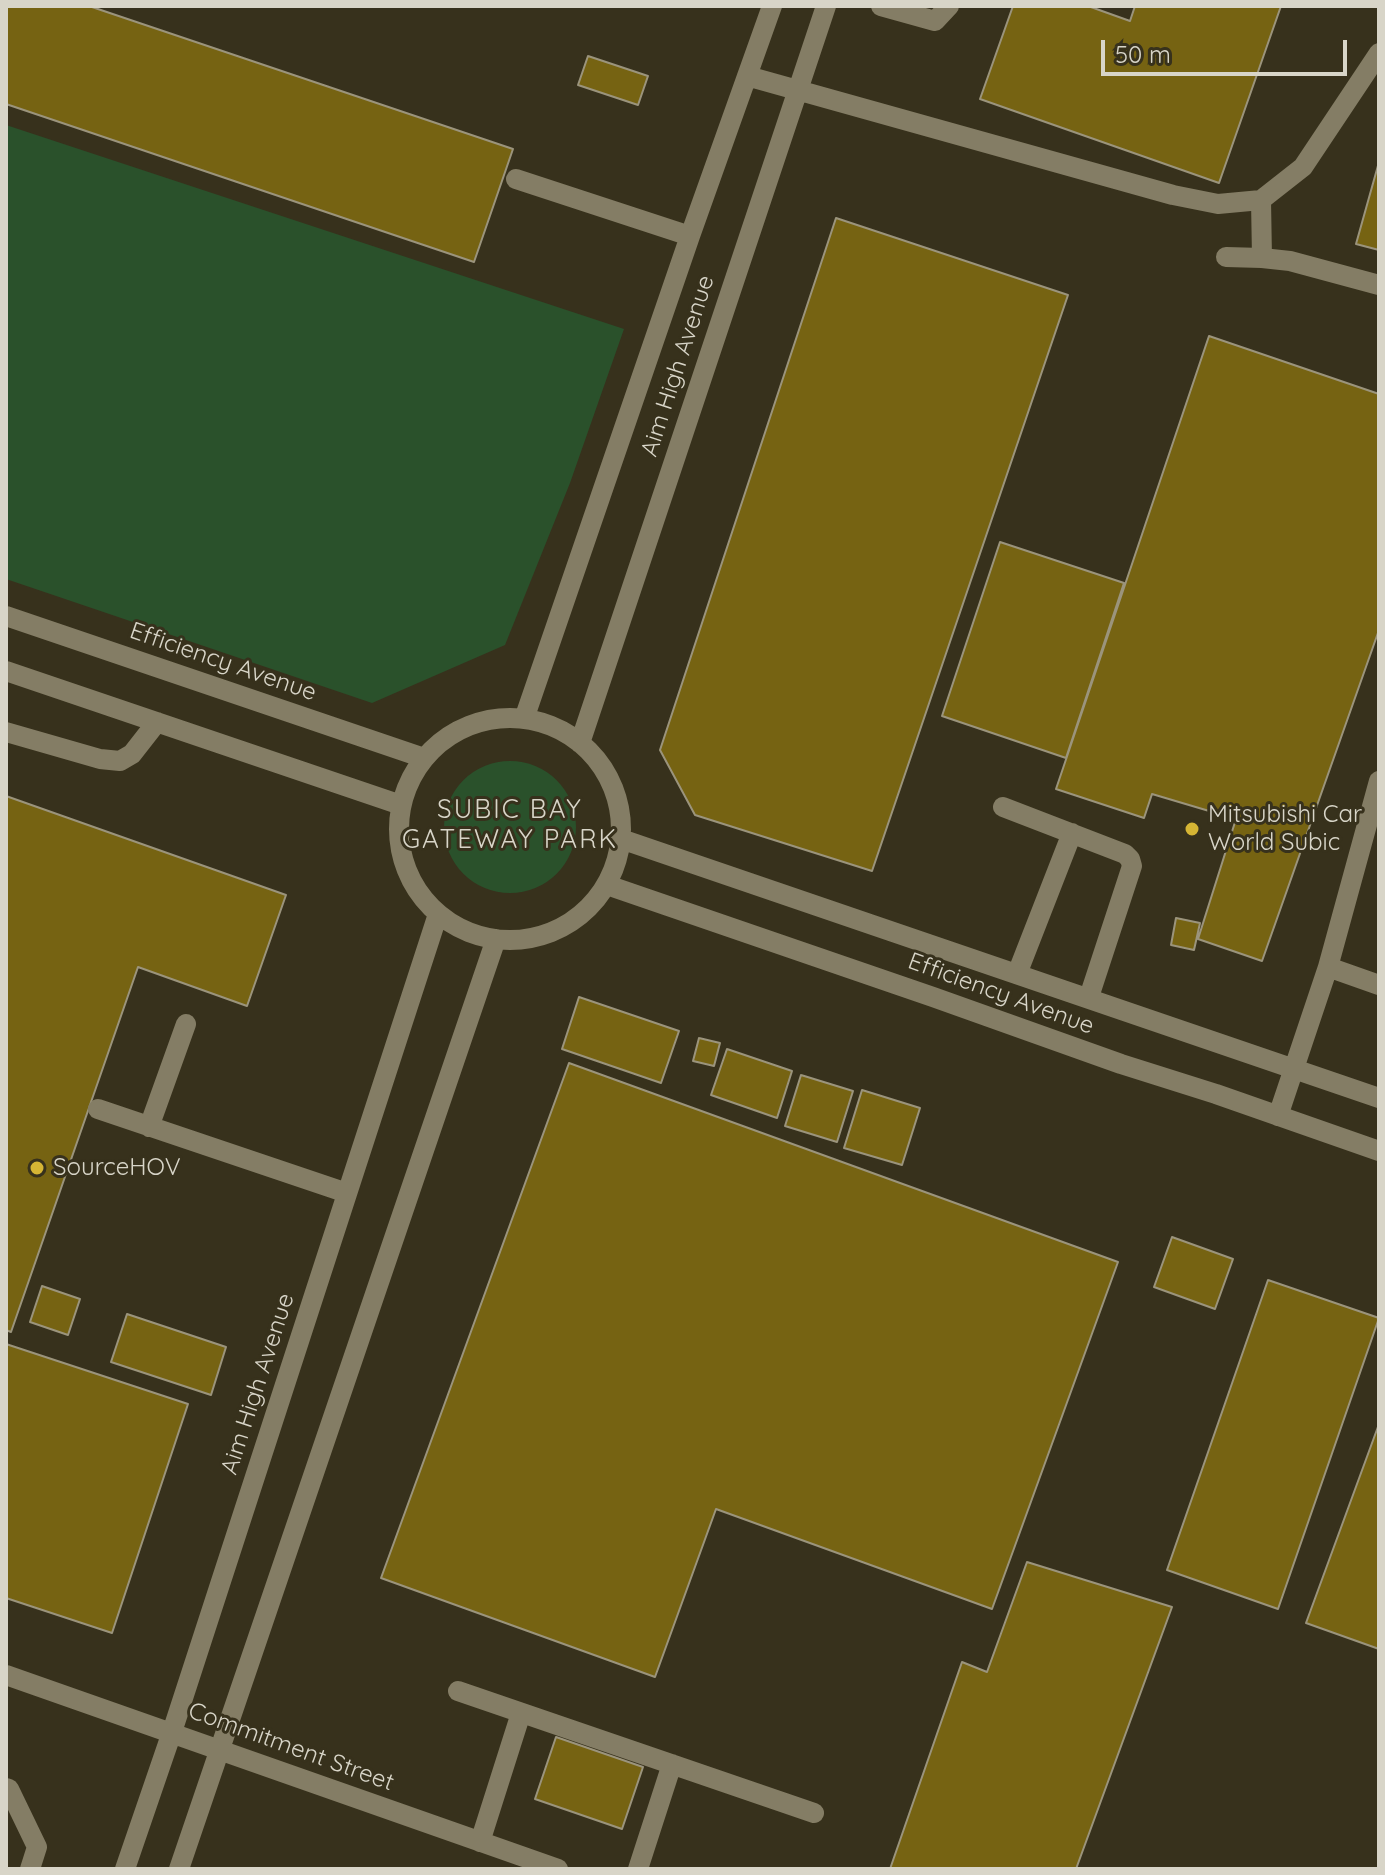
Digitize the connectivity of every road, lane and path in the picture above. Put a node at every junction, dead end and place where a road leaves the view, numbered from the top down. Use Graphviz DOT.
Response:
graph roads {
  1 [pos="772,6"];
  2 [pos="826,6"];
  3 [pos="881,6"];
  4 [pos="949,6"];
  5 [pos="1379,53"];
  6 [pos="747,76"];
  7 [pos="798,90"];
  8 [pos="516,179"];
  9 [pos="1261,200"];
  10 [pos="690,236"];
  11 [pos="1226,257"];
  12 [pos="1262,258"];
  13 [pos="1379,285"];
  14 [pos="6,616"];
  15 [pos="6,671"];
  16 [pos="524,719"];
  17 [pos="157,722"];
  18 [pos="6,732"];
  19 [pos="580,743"];
  20 [pos="424,758"];
  21 [pos="1379,781"];
  22 [pos="401,805"];
  23 [pos="1003,807"];
  24 [pos="1072,833"];
  25 [pos="621,839"];
  26 [pos="607,885"];
  27 [pos="438,914"];
  28 [pos="496,939"];
  29 [pos="1328,967"];
  30 [pos="1017,974"];
  31 [pos="1379,985"];
  32 [pos="1089,997"];
  33 [pos="186,1024"];
  34 [pos="1294,1069"];
  35 [pos="1379,1098"];
  36 [pos="98,1109"];
  37 [pos="1278,1116"];
  38 [pos="149,1127"];
  39 [pos="1379,1151"];
  40 [pos="347,1193"];
  41 [pos="6,1675"];
  42 [pos="458,1691"];
  43 [pos="521,1713"];
  44 [pos="172,1732"];
  45 [pos="220,1750"];
  46 [pos="672,1764"];
  47 [pos="6,1788"];
  48 [pos="814,1813"];
  49 [pos="480,1842"];
  50 [pos="30,1869"];
  51 [pos="125,1869"];
  52 [pos="179,1869"];
  53 [pos="558,1869"];
  54 [pos="638,1869"];
  1 -- 6 [label="street, Aim High Avenue"];
  2 -- 7 [label="street, Aim High Avenue"];
  3 -- 4 [label="street"];
  5 -- 9 [label="street"];
  6 -- 7 [label="street"];
  6 -- 10 [label="street, Aim High Avenue"];
  7 -- 9 [label="street"];
  7 -- 19 [label="street, Aim High Avenue"];
  8 -- 10 [label="street"];
  9 -- 12 [label="street"];
  10 -- 16 [label="street, Aim High Avenue"];
  11 -- 12 [label="street"];
  12 -- 13 [label="street"];
  14 -- 20 [label="street, Efficiency Avenue"];
  15 -- 17 [label="street"];
  16 -- 19 [label="street"];
  16 -- 20 [label="street"];
  17 -- 18 [label="street"];
  17 -- 22 [label="street"];
  19 -- 25 [label="street"];
  20 -- 22 [label="street"];
  21 -- 29 [label="street"];
  22 -- 27 [label="street"];
  23 -- 24 [label="street"];
  24 -- 30 [label="street"];
  24 -- 32 [label="street"];
  25 -- 26 [label="street"];
  25 -- 30 [label="street, Efficiency Avenue"];
  26 -- 28 [label="street"];
  26 -- 37 [label="street, Efficiency Avenue"];
  27 -- 28 [label="street"];
  27 -- 40 [label="street, Aim High Avenue"];
  28 -- 45 [label="street"];
  29 -- 31 [label="street"];
  29 -- 34 [label="street"];
  30 -- 32 [label="street, Efficiency Avenue"];
  32 -- 34 [label="street, Efficiency Avenue"];
  33 -- 38 [label="street"];
  34 -- 35 [label="street, Efficiency Avenue"];
  34 -- 37 [label="street"];
  36 -- 38 [label="street"];
  37 -- 39 [label="street, Efficiency Avenue"];
  38 -- 40 [label="street"];
  40 -- 44 [label="street, Aim High Avenue"];
  41 -- 44 [label="street, Commitment Street"];
  42 -- 43 [label="street"];
  43 -- 46 [label="street"];
  43 -- 49 [label="street"];
  44 -- 45 [label="street, Commitment Street"];
  44 -- 51 [label="street, Aim High Avenue"];
  45 -- 49 [label="street, Commitment Street"];
  45 -- 52 [label="street"];
  46 -- 48 [label="street"];
  46 -- 54 [label="street"];
  47 -- 50 [label="street"];
  49 -- 53 [label="street, Commitment Street"];
}
